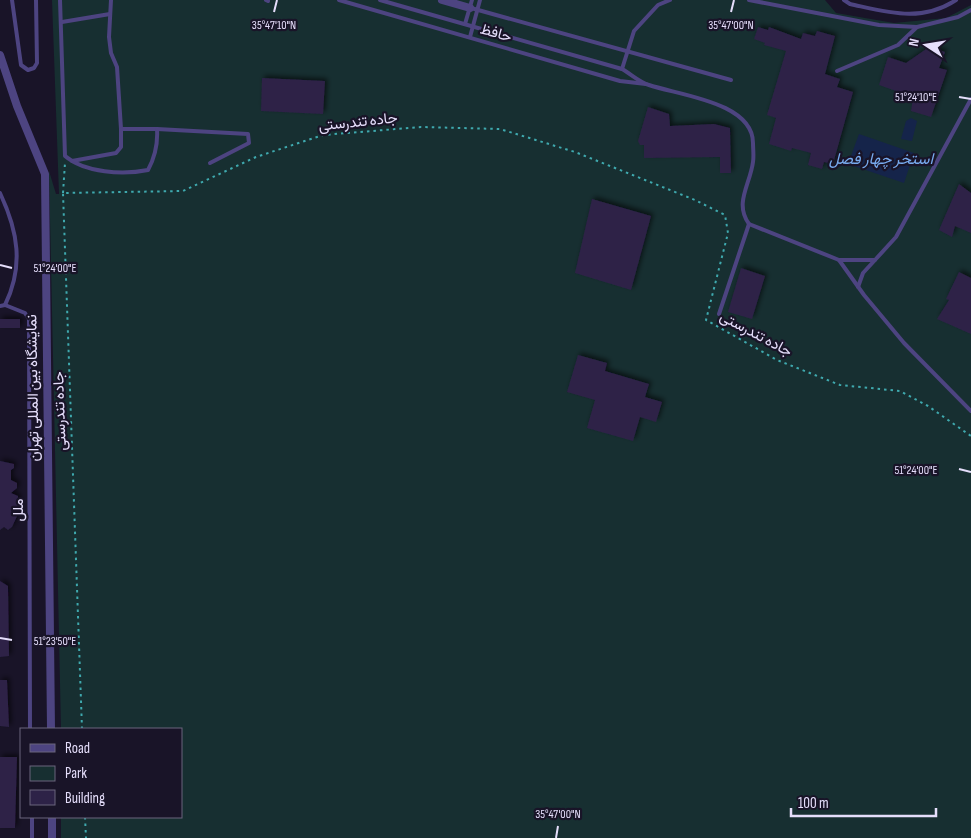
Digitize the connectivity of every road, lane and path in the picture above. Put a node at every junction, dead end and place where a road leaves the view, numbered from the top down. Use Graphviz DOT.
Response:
graph roads {
  1 [pos="12,0"];
  2 [pos="36,0"];
  3 [pos="62,0"];
  4 [pos="111,0"];
  5 [pos="340,0"];
  6 [pos="380,0"];
  7 [pos="442,0"];
  8 [pos="480,0"];
  9 [pos="670,0"];
  10 [pos="748,0"];
  11 [pos="844,0"];
  12 [pos="956,0"];
  13 [pos="473,6"];
  14 [pos="971,10"];
  15 [pos="110,14"];
  16 [pos="62,22"];
  17 [pos="465,24"];
  18 [pos="473,26"];
  19 [pos="917,27"];
  20 [pos="470,37"];
  21 [pos="628,52"];
  22 [pos="0,54"];
  23 [pos="622,69"];
  24 [pos="836,71"];
  25 [pos="731,80"];
  26 [pos="647,84"];
  27 [pos="971,98"];
  28 [pos="121,129"];
  29 [pos="157,129"];
  30 [pos="66,156"];
  31 [pos="71,161"];
  32 [pos="210,163"];
  33 [pos="0,193"];
  34 [pos="63,193"];
  35 [pos="749,224"];
  36 [pos="839,260"];
  37 [pos="874,260"];
  38 [pos="858,288"];
  39 [pos="5,305"];
  40 [pos="0,306"];
  41 [pos="718,314"];
  42 [pos="971,411"];
  43 [pos="971,436"];
  44 [pos="30,728"];
  45 [pos="51,728"];
  46 [pos="82,728"];
  47 [pos="32,818"];
  48 [pos="52,818"];
  49 [pos="86,818"];
  50 [pos="32,838"];
  51 [pos="52,838"];
  52 [pos="86,838"];
  1 -- 2 [label="lane"];
  3 -- 16 [label="lane"];
  4 -- 15 [label="lane"];
  5 -- 20 [label="lane, حافظ"];
  6 -- 17 [label="lane, حافظ"];
  7 -- 13 [label="street"];
  8 -- 13 [label="lane"];
  9 -- 21 [label="lane"];
  10 -- 19 [label="lane"];
  11 -- 12 [label="lane"];
  13 -- 17 [label="lane"];
  13 -- 18 [label="lane"];
  13 -- 21 [label="lane"];
  14 -- 19 [label="lane"];
  15 -- 16 [label="lane"];
  15 -- 28 [label="lane"];
  16 -- 30 [label="lane"];
  17 -- 18 [label="lane, حافظ"];
  18 -- 20 [label="lane"];
  18 -- 23 [label="lane, حافظ"];
  19 -- 24 [label="lane"];
  20 -- 26 [label="lane, حافظ"];
  21 -- 23 [label="lane"];
  21 -- 25 [label="lane"];
  22 -- 45 [label="street, نمایشگاه بین المللی تهران"];
  23 -- 26 [label="lane, حافظ"];
  26 -- 35 [label="lane"];
  27 -- 37 [label="lane"];
  28 -- 29 [label="lane"];
  28 -- 31 [label="lane"];
  29 -- 31 [label="lane"];
  29 -- 32 [label="lane"];
  30 -- 31 [label="lane"];
  30 -- 34 [label="path"];
  33 -- 39 [label="lane"];
  34 -- 43 [label="path, جاده تندرستی"];
  34 -- 46 [label="path, جاده تندرستی"];
  35 -- 36 [label="lane"];
  35 -- 41 [label="lane"];
  36 -- 37 [label="lane"];
  36 -- 38 [label="lane"];
  37 -- 38 [label="lane"];
  38 -- 42 [label="lane"];
  39 -- 40 [label="lane"];
  39 -- 44 [label="lane, ملل"];
  47 -- 50 [label="lane"];
  48 -- 51 [label="street"];
  49 -- 52 [label="path"];
}
